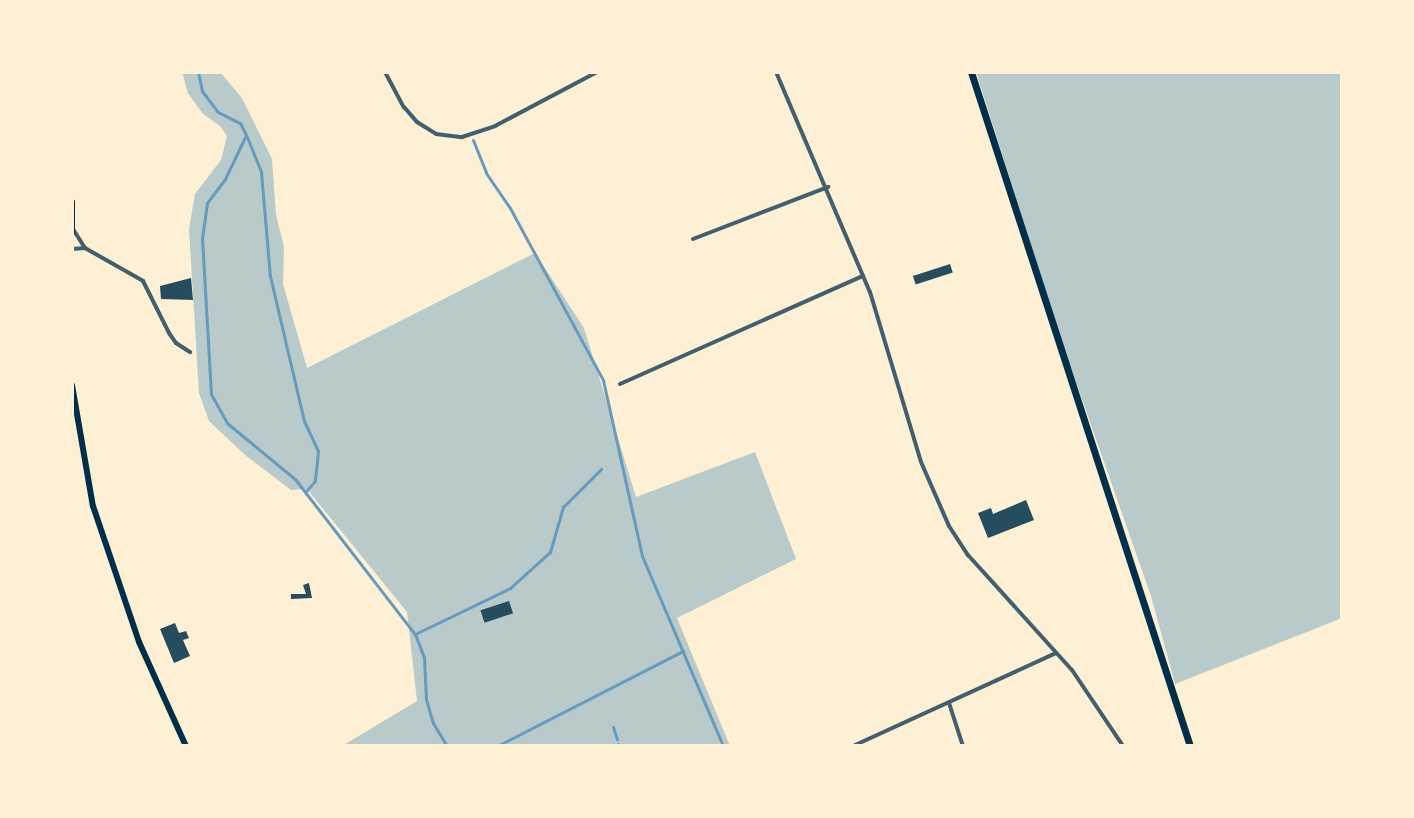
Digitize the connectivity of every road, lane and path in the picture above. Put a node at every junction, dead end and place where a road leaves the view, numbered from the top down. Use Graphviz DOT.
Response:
graph roads {
  1 [pos="385,72"];
  2 [pos="597,72"];
  3 [pos="776,72"];
  4 [pos="971,72"];
  5 [pos="828,187"];
  6 [pos="72,202"];
  7 [pos="72,230"];
  8 [pos="693,239"];
  9 [pos="85,248"];
  10 [pos="72,249"];
  11 [pos="863,276"];
  12 [pos="190,352"];
  13 [pos="620,384"];
  14 [pos="72,385"];
  15 [pos="1056,653"];
  16 [pos="949,703"];
  17 [pos="186,746"];
  18 [pos="853,746"];
  19 [pos="963,746"];
  20 [pos="1123,746"];
  21 [pos="1190,746"];
  1 -- 2 [label="street"];
  3 -- 5 [label="street"];
  4 -- 21 [label="main road"];
  5 -- 8 [label="street"];
  5 -- 11 [label="street"];
  6 -- 7 [label="main road"];
  7 -- 9 [label="street"];
  9 -- 10 [label="street"];
  9 -- 12 [label="street"];
  11 -- 13 [label="street"];
  11 -- 15 [label="street"];
  14 -- 17 [label="main road"];
  15 -- 16 [label="street"];
  15 -- 20 [label="street"];
  16 -- 18 [label="street"];
  16 -- 19 [label="street"];
}
